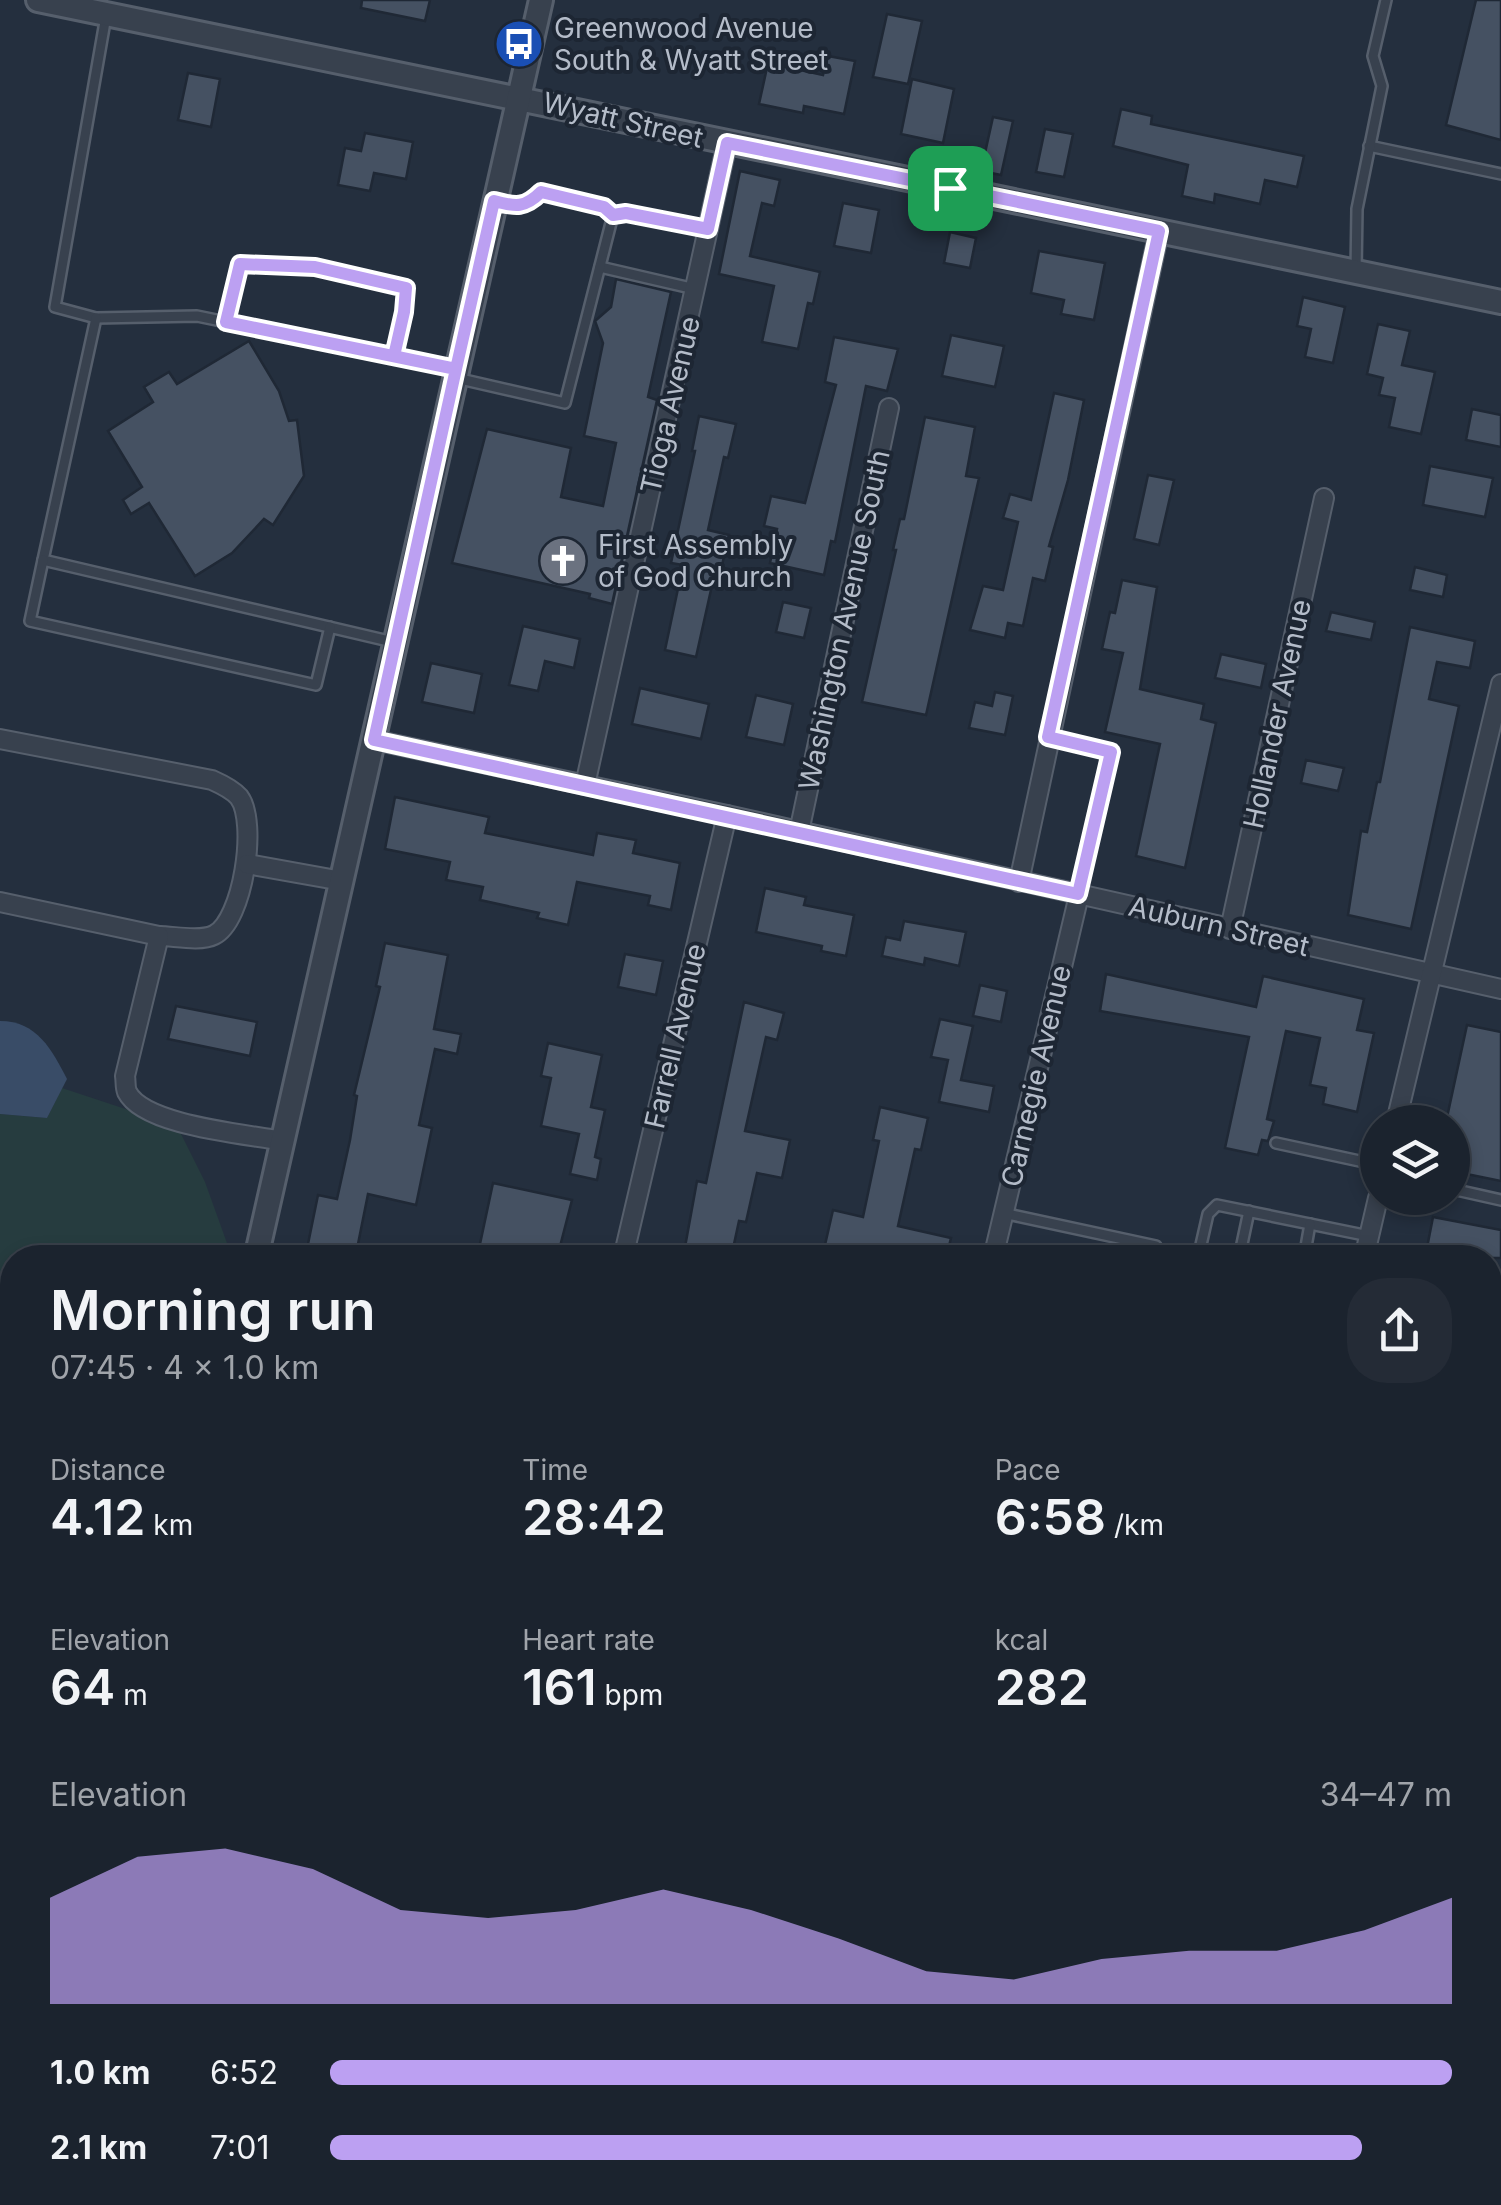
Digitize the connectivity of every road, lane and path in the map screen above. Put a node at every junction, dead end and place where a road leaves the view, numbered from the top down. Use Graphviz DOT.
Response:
graph roads {
  1 [pos="38,0"];
  2 [pos="540,0"];
  3 [pos="1386,0"];
  4 [pos="107,14"];
  5 [pos="519,96"];
  6 [pos="727,143"];
  7 [pos="1369,146"];
  8 [pos="1501,174"];
  9 [pos="494,201"];
  10 [pos="613,215"];
  11 [pos="708,229"];
  12 [pos="1159,231"];
  13 [pos="600,267"];
  14 [pos="1356,272"];
  15 [pos="696,289"];
  16 [pos="1501,302"];
  17 [pos="96,318"];
  18 [pos="226,322"];
  19 [pos="394,356"];
  20 [pos="455,373"];
  21 [pos="889,408"];
  22 [pos="1324,498"];
  23 [pos="42,560"];
  24 [pos="330,627"];
  25 [pos="396,642"];
  26 [pos="1500,693"];
  27 [pos="1048,737"];
  28 [pos="0,739"];
  29 [pos="374,740"];
  30 [pos="586,784"];
  31 [pos="728,816"];
  32 [pos="799,832"];
  33 [pos="246,864"];
  34 [pos="342,881"];
  35 [pos="1019,882"];
  36 [pos="1078,894"];
  37 [pos="0,902"];
  38 [pos="1230,929"];
  39 [pos="159,936"];
  40 [pos="1432,974"];
  41 [pos="1501,989"];
  42 [pos="1400,1105"];
  43 [pos="282,1141"];
  44 [pos="1276,1144"];
  45 [pos="1360,1162"];
  46 [pos="1470,1193"];
  47 [pos="1501,1200"];
  48 [pos="1249,1210"];
  49 [pos="1004,1213"];
  50 [pos="1374,1215"];
  51 [pos="1310,1224"];
  52 [pos="1369,1236"];
  53 [pos="259,1245"];
  54 [pos="626,1245"];
  55 [pos="996,1245"];
  56 [pos="1151,1245"];
  57 [pos="1201,1245"];
  58 [pos="1242,1245"];
  59 [pos="1306,1245"];
  60 [pos="1367,1245"];
  1 -- 4 [label="street, Wyatt Street"];
  2 -- 5 [label="street"];
  3 -- 7 [label="lane"];
  4 -- 5 [label="street, Wyatt Street"];
  4 -- 17 [label="lane"];
  5 -- 6 [label="street, Wyatt Street"];
  5 -- 9 [label="street"];
  6 -- 11 [label="street, Tioga Avenue"];
  6 -- 12 [label="street, Wyatt Street"];
  7 -- 8 [label="lane"];
  7 -- 14 [label="lane"];
  9 -- 10 [label="lane"];
  9 -- 20 [label="street"];
  10 -- 11 [label="lane"];
  10 -- 13 [label="lane"];
  11 -- 15 [label="street, Tioga Avenue"];
  12 -- 14 [label="street, Wyatt Street"];
  12 -- 27 [label="street"];
  13 -- 15 [label="lane"];
  13 -- 20 [label="lane"];
  14 -- 16 [label="street, Wyatt Street"];
  15 -- 30 [label="street, Tioga Avenue"];
  17 -- 18 [label="lane"];
  17 -- 23 [label="lane"];
  18 -- 19 [label="lane"];
  18 -- 19 [label="lane"];
  19 -- 20 [label="lane"];
  20 -- 25 [label="street"];
  21 -- 32 [label="street, Washington Avenue South"];
  22 -- 38 [label="street, Hollander Avenue"];
  23 -- 24 [label="lane"];
  23 -- 24 [label="lane"];
  24 -- 25 [label="lane"];
  25 -- 29 [label="street"];
  26 -- 40 [label="street"];
  27 -- 35 [label="street"];
  27 -- 36 [label="lane"];
  28 -- 33 [label="street"];
  29 -- 30 [label="street, Auburn Street"];
  29 -- 34 [label="street"];
  30 -- 31 [label="street, Auburn Street"];
  31 -- 32 [label="street, Auburn Street"];
  31 -- 54 [label="street, Farrell Avenue"];
  32 -- 35 [label="street, Auburn Street"];
  33 -- 34 [label="street"];
  33 -- 39 [label="street"];
  34 -- 43 [label="street"];
  35 -- 36 [label="street, Auburn Street"];
  36 -- 38 [label="street, Auburn Street"];
  36 -- 49 [label="street, Carnegie Avenue"];
  37 -- 39 [label="street"];
  38 -- 40 [label="street, Auburn Street"];
  39 -- 43 [label="street"];
  40 -- 41 [label="street, Auburn Street"];
  40 -- 42 [label="street"];
  43 -- 53 [label="street"];
  44 -- 45 [label="lane"];
  46 -- 47 [label="lane"];
  48 -- 51 [label="lane"];
  48 -- 57 [label="lane"];
  48 -- 58 [label="lane"];
  49 -- 55 [label="street, Carnegie Avenue"];
  49 -- 56 [label="lane"];
  50 -- 52 [label="street"];
  51 -- 52 [label="lane"];
  51 -- 59 [label="lane"];
  52 -- 60 [label="street"];
}
